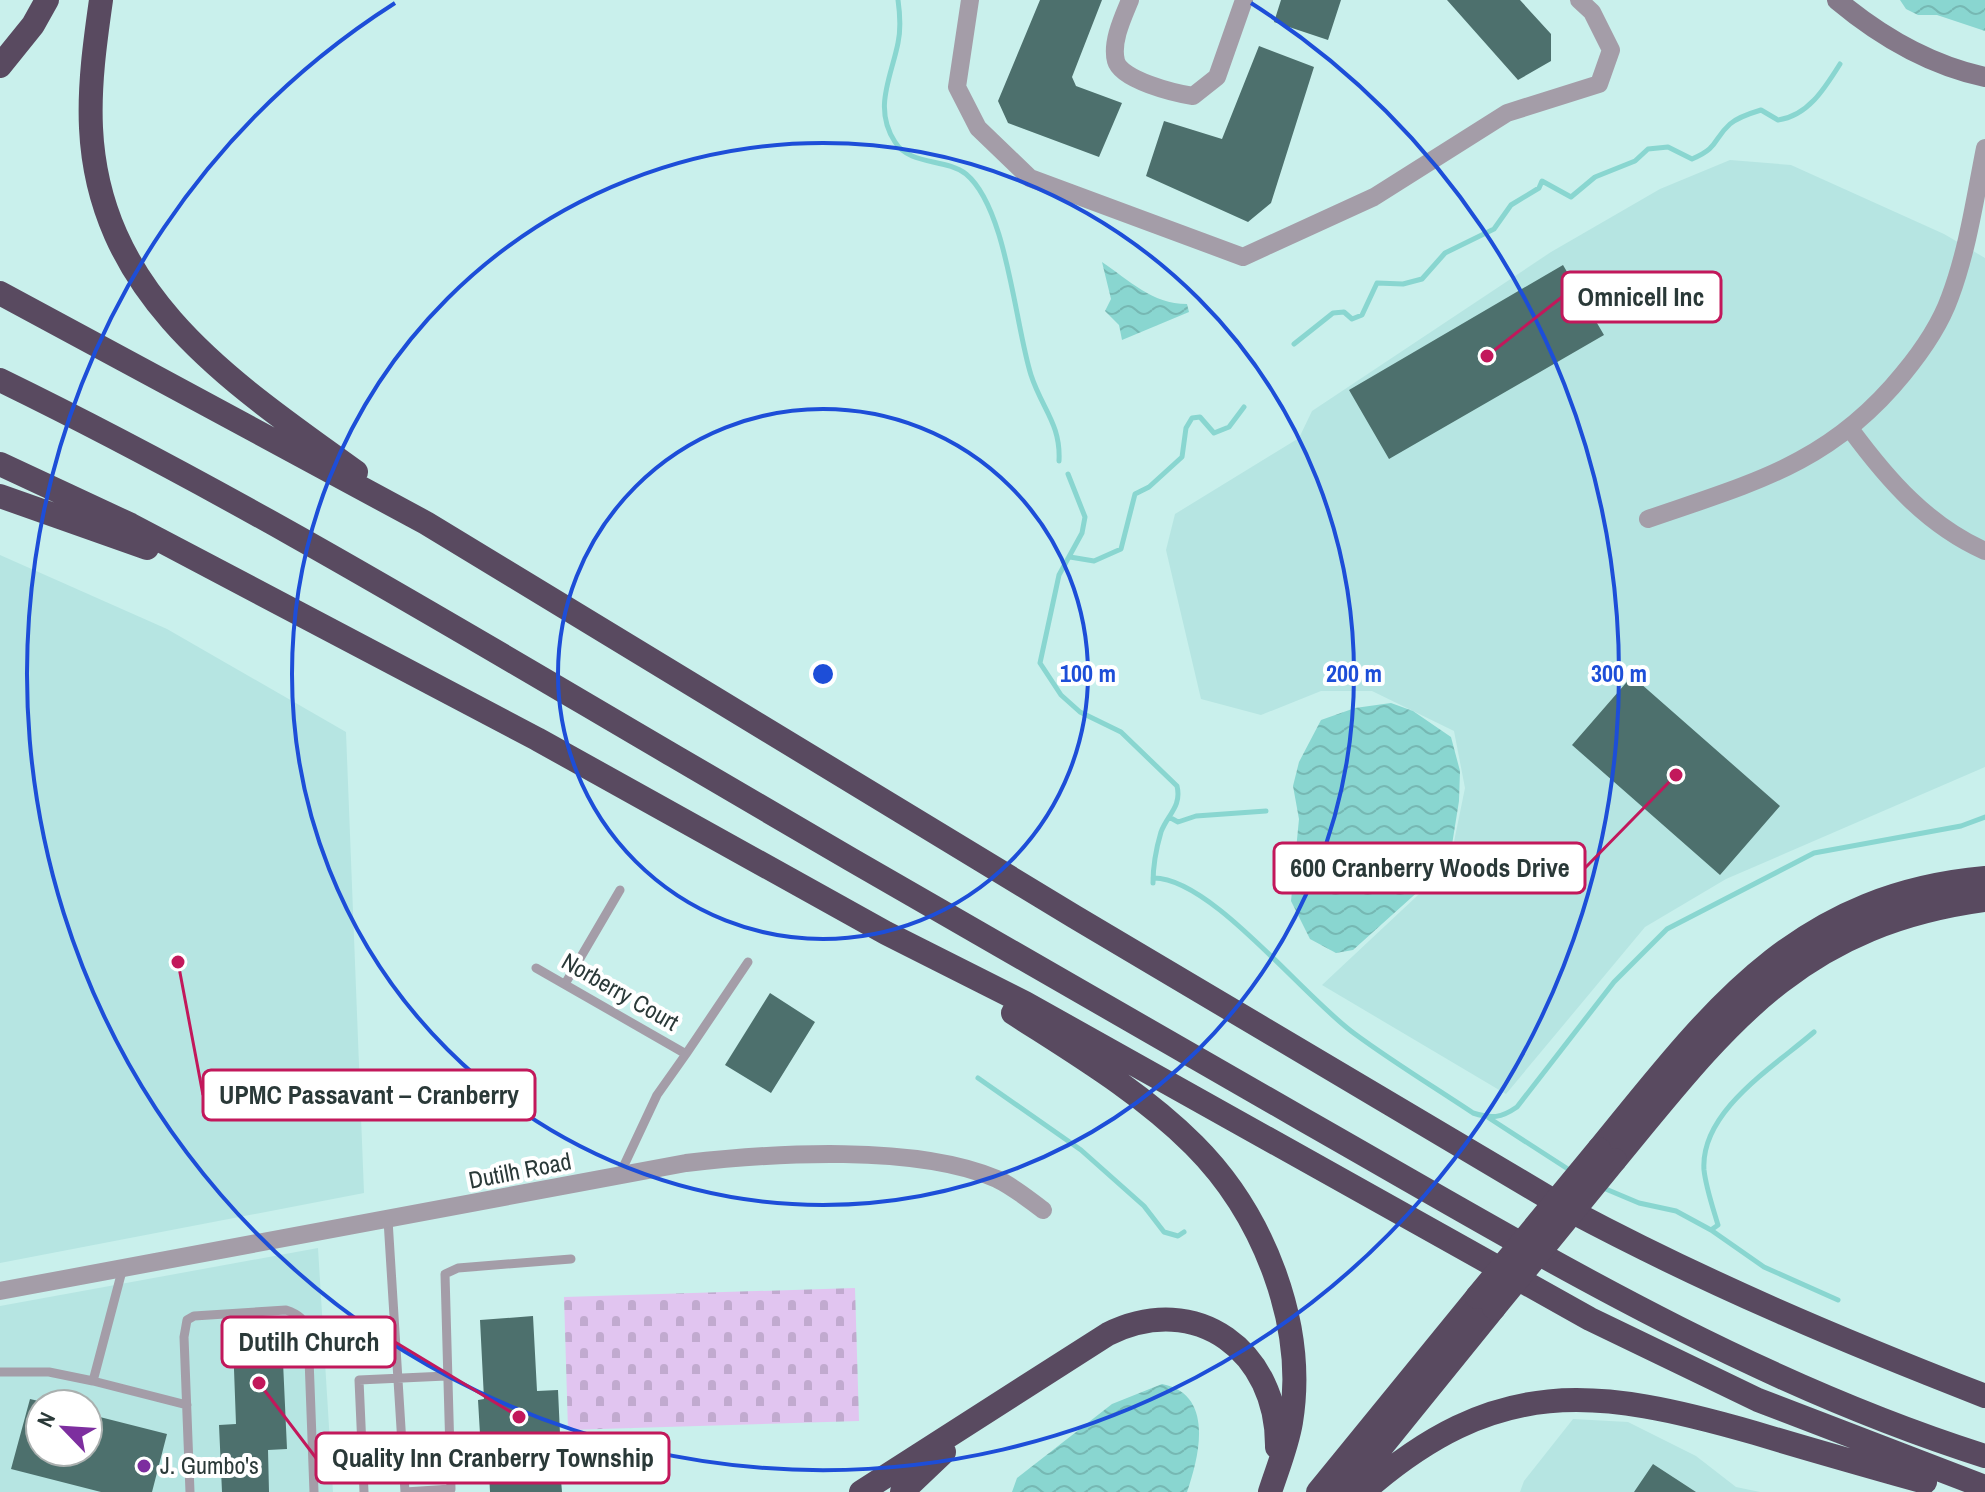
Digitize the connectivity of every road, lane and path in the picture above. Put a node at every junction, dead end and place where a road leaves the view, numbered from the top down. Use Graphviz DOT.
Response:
graph roads {
  1 [pos="47,0"];
  2 [pos="101,0"];
  3 [pos="970,0"];
  4 [pos="1130,0"];
  5 [pos="1244,0"];
  6 [pos="1579,0"];
  7 [pos="1837,0"];
  8 [pos="0,66"];
  9 [pos="1985,77"];
  10 [pos="1985,148"];
  11 [pos="0,293"];
  12 [pos="0,380"];
  13 [pos="1851,430"];
  14 [pos="0,464"];
  15 [pos="0,496"];
  16 [pos="1648,519"];
  17 [pos="426,523"];
  18 [pos="1985,551"];
  19 [pos="235,582"];
  20 [pos="1985,878"];
  21 [pos="620,890"];
  22 [pos="1985,900"];
  23 [pos="886,933"];
  24 [pos="748,962"];
  25 [pos="536,968"];
  26 [pos="565,984"];
  27 [pos="686,1054"];
  28 [pos="1607,1154"];
  29 [pos="619,1176"];
  30 [pos="1043,1210"];
  31 [pos="388,1220"];
  32 [pos="571,1259"];
  33 [pos="122,1271"];
  34 [pos="0,1291"];
  35 [pos="1485,1302"];
  36 [pos="4,1373"];
  37 [pos="446,1376"];
  38 [pos="395,1377"];
  39 [pos="93,1381"];
  40 [pos="1981,1394"];
  41 [pos="1006,1399"];
  42 [pos="187,1405"];
  43 [pos="1985,1456"];
  44 [pos="1272,1485"];
  45 [pos="1985,1487"];
  46 [pos="451,1491"];
  47 [pos="190,1492"];
  48 [pos="314,1492"];
  49 [pos="364,1492"];
  50 [pos="403,1492"];
  51 [pos="861,1492"];
  52 [pos="902,1492"];
  53 [pos="1318,1492"];
  54 [pos="1345,1492"];
  55 [pos="1363,1492"];
  56 [pos="1961,1492"];
  1 -- 8 [label="highway"];
  2 -- 17 [label="highway"];
  3 -- 6 [label="street"];
  4 -- 5 [label="street"];
  7 -- 9 [label="street"];
  10 -- 13 [label="street"];
  11 -- 17 [label="highway"];
  12 -- 43 [label="highway"];
  13 -- 16 [label="street"];
  13 -- 18 [label="street"];
  14 -- 19 [label="highway"];
  15 -- 19 [label="highway"];
  17 -- 40 [label="highway"];
  19 -- 23 [label="highway"];
  20 -- 28 [label="highway"];
  21 -- 26 [label="lane"];
  22 -- 28 [label="highway"];
  23 -- 44 [label="highway"];
  23 -- 45 [label="highway"];
  24 -- 27 [label="lane"];
  25 -- 26 [label="lane, Norberry Court"];
  26 -- 27 [label="lane, Norberry Court"];
  27 -- 29 [label="lane, Norberry Court"];
  28 -- 35 [label="highway, bridge"];
  29 -- 30 [label="street, Dutilh Road"];
  29 -- 31 [label="street, Dutilh Road"];
  31 -- 33 [label="street, Dutilh Road"];
  31 -- 38 [label="lane"];
  32 -- 37 [label="lane"];
  33 -- 34 [label="street, Dutilh Road"];
  33 -- 39 [label="lane"];
  35 -- 53 [label="highway"];
  35 -- 54 [label="highway"];
  36 -- 39 [label="lane"];
  37 -- 38 [label="lane"];
  37 -- 46 [label="lane"];
  38 -- 49 [label="lane"];
  38 -- 50 [label="lane"];
  39 -- 42 [label="lane"];
  41 -- 44 [label="highway"];
  41 -- 51 [label="highway"];
  41 -- 52 [label="highway"];
  42 -- 47 [label="lane"];
  42 -- 48 [label="lane"];
  46 -- 50 [label="lane"];
  55 -- 56 [label="highway"];
}
